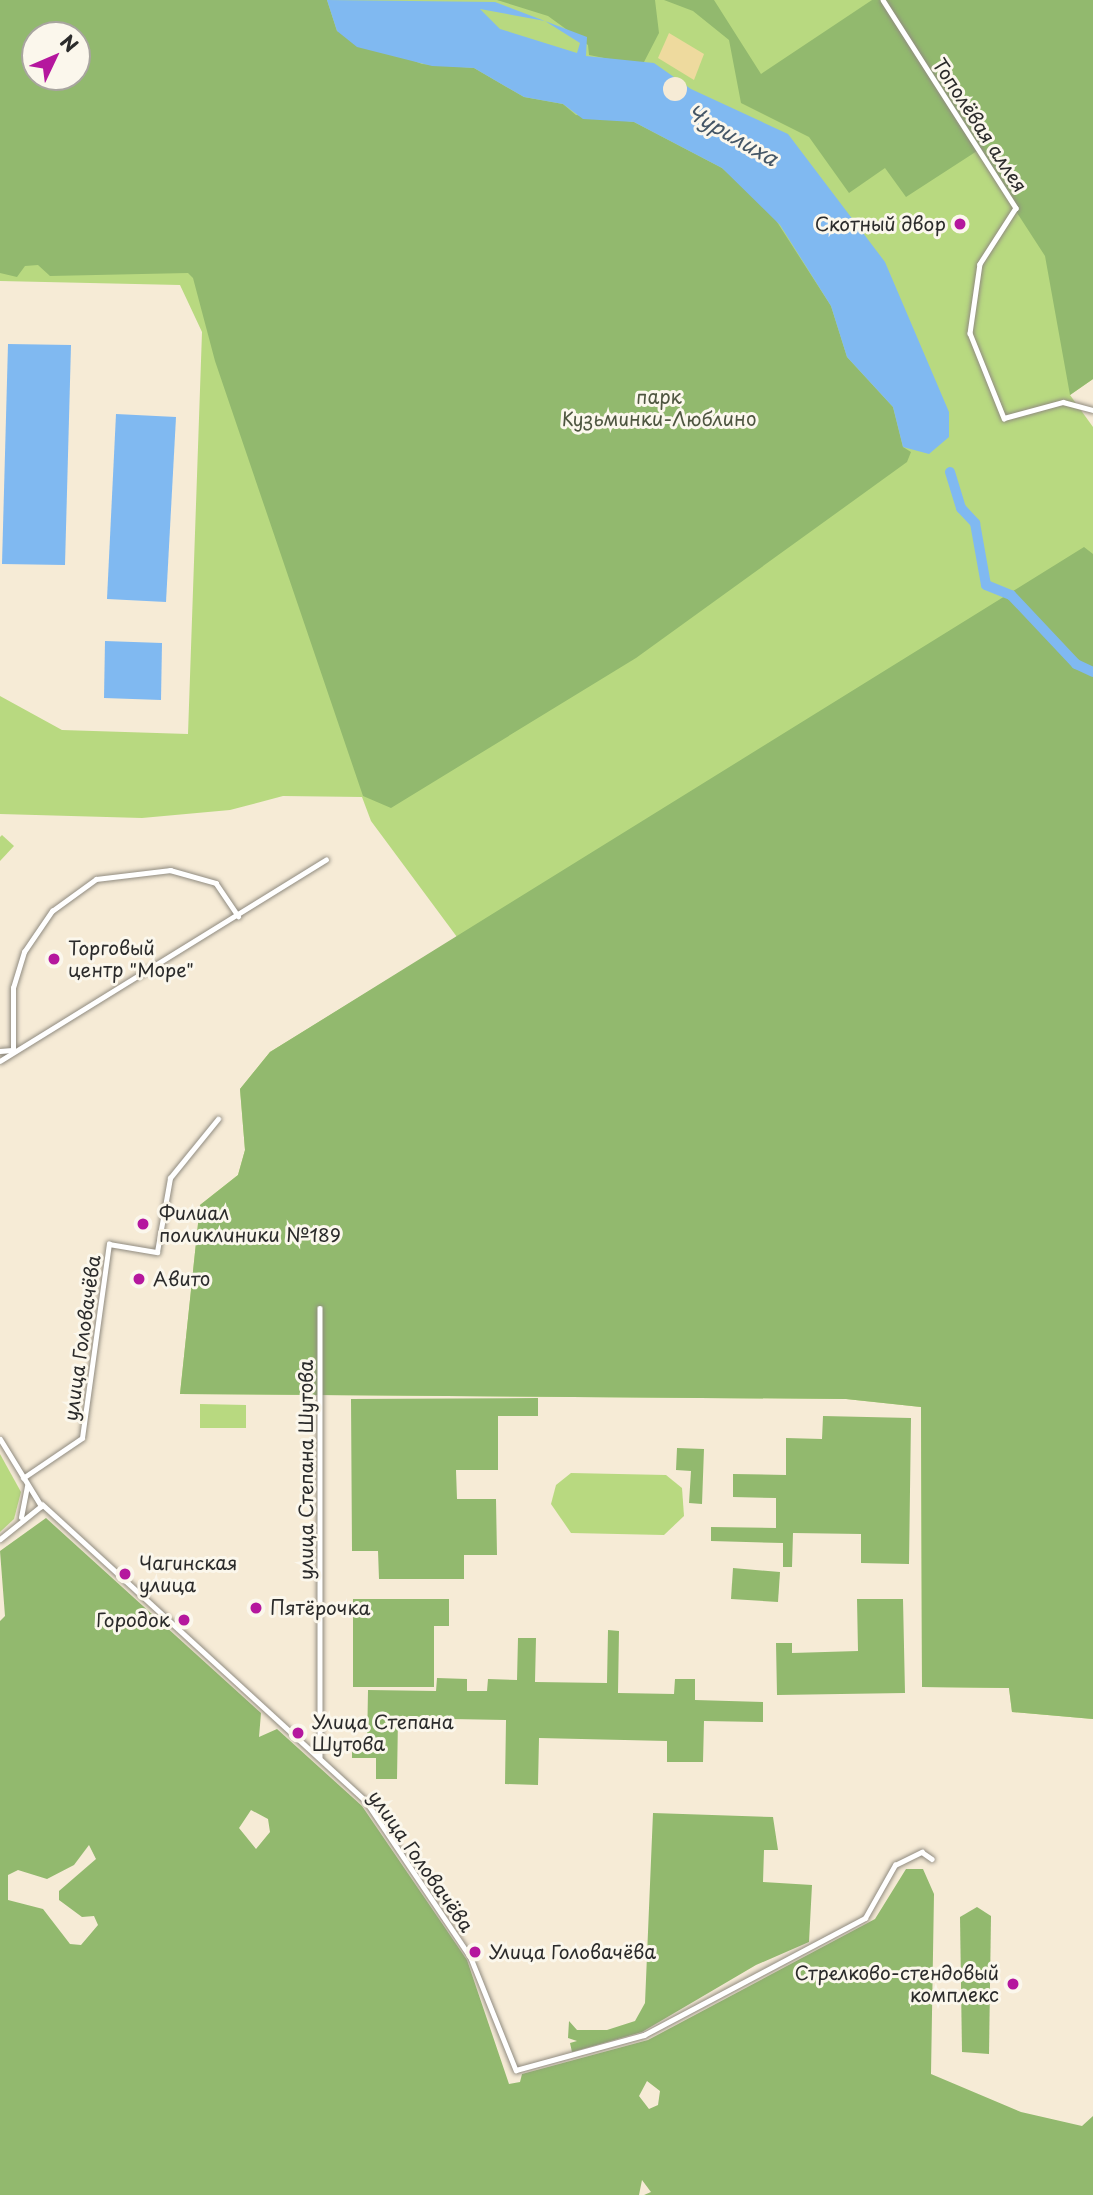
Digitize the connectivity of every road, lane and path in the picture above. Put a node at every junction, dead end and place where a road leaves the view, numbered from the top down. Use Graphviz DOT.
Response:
graph roads {
  1 [pos="883,0"];
  2 [pos="1093,410"];
  3 [pos="326,860"];
  4 [pos="238,916"];
  5 [pos="13,1050"];
  6 [pos="0,1051"];
  7 [pos="0,1061"];
  8 [pos="218,1119"];
  9 [pos="320,1308"];
  10 [pos="0,1439"];
  11 [pos="24,1482"];
  12 [pos="39,1500"];
  13 [pos="27,1503"];
  14 [pos="34,1512"];
  15 [pos="50,1514"];
  16 [pos="20,1520"];
  17 [pos="0,1539"];
  18 [pos="320,1758"];
  19 [pos="932,1859"];
  1 -- 2 [label="street, Тополёвая аллея"];
  3 -- 4 [label="street"];
  4 -- 5 [label="street"];
  4 -- 5 [label="street"];
  5 -- 6 [label="street"];
  5 -- 7 [label="street"];
  8 -- 11 [label="street, улица Головачёва"];
  9 -- 18 [label="street, улица Степана Шутова"];
  10 -- 11 [label="street"];
  11 -- 12 [label="street"];
  11 -- 13 [label="street"];
  12 -- 13 [label="street"];
  12 -- 14 [label="street"];
  12 -- 15 [label="street, улица Головачёва"];
  13 -- 14 [label="street"];
  13 -- 16 [label="street"];
  14 -- 15 [label="street"];
  14 -- 16 [label="street"];
  15 -- 18 [label="street, улица Головачёва"];
  16 -- 17 [label="street"];
  18 -- 19 [label="street, улица Головачёва"];
}
